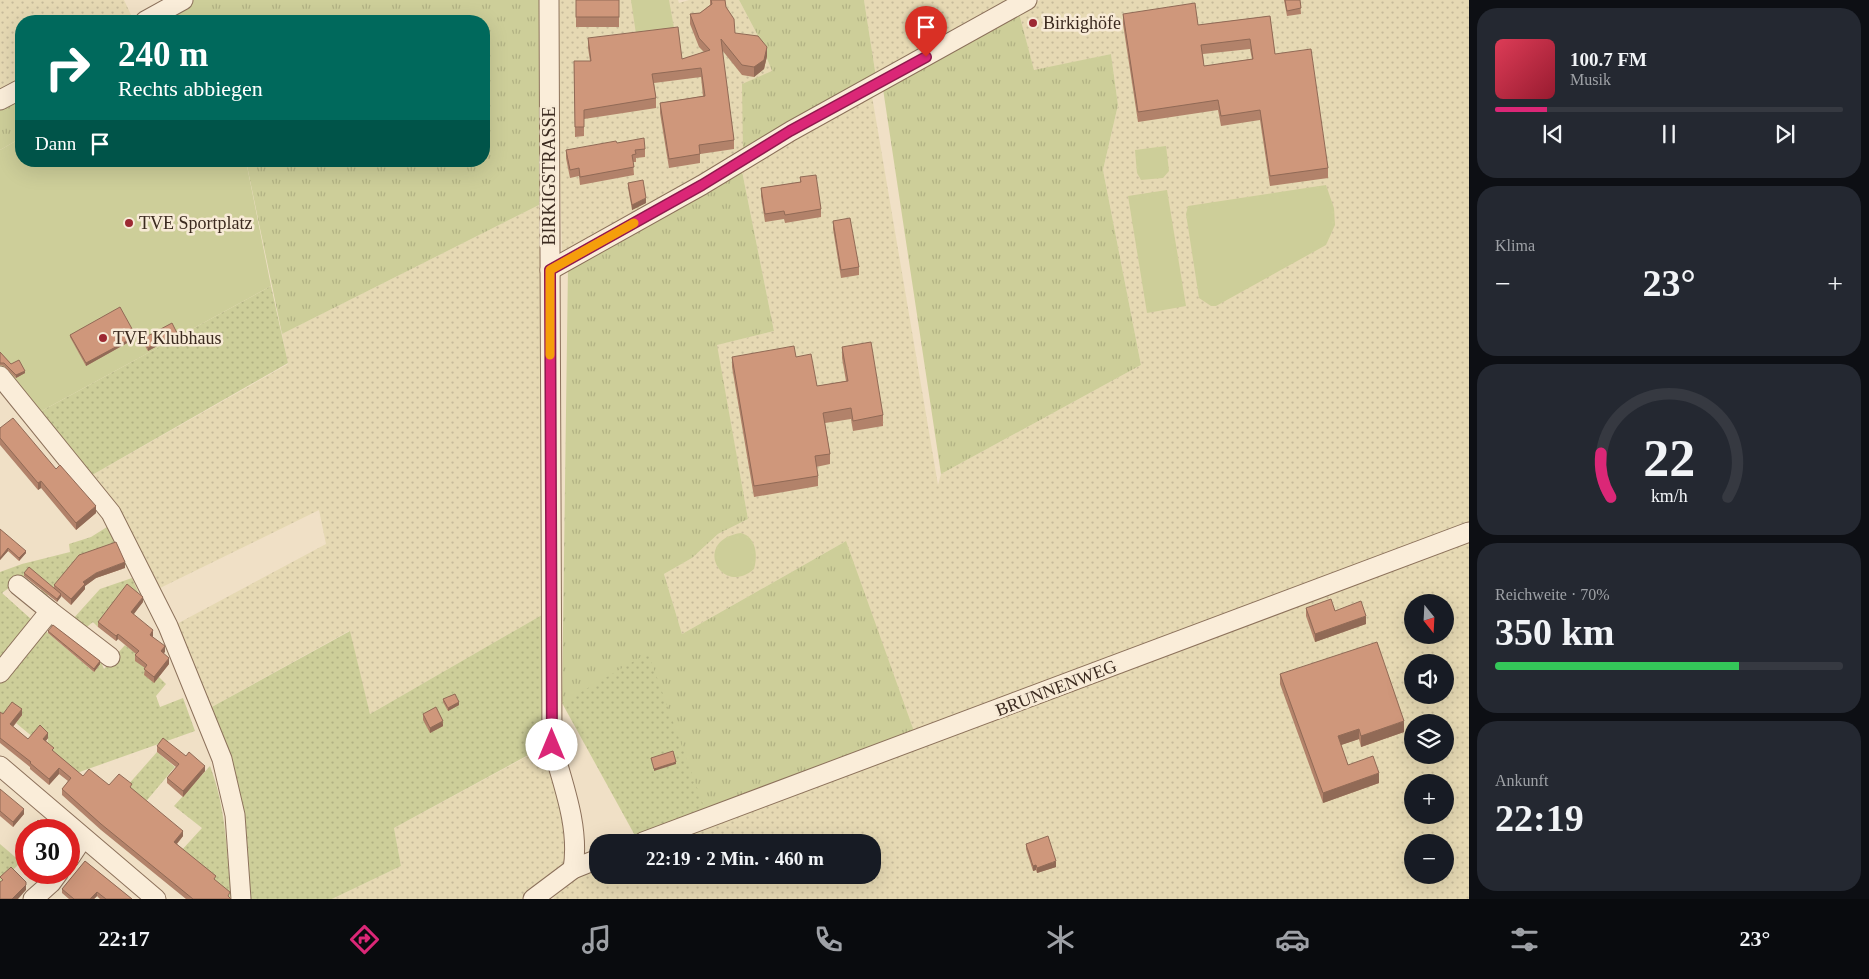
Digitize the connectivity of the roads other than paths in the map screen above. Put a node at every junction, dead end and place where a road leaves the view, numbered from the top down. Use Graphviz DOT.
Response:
graph roads {
  1 [pos="183,0"];
  2 [pos="549,0"];
  3 [pos="1027,0"];
  4 [pos="156,15"];
  5 [pos="15,92"];
  6 [pos="0,100"];
  7 [pos="550,270"];
  8 [pos="0,376"];
  9 [pos="1469,532"];
  10 [pos="18,585"];
  11 [pos="50,611"];
  12 [pos="110,658"];
  13 [pos="0,673"];
  14 [pos="0,766"];
  15 [pos="664,834"];
  16 [pos="83,838"];
  17 [pos="80,842"];
  18 [pos="589,863"];
  19 [pos="573,869"];
  20 [pos="50,884"];
  21 [pos="32,899"];
  22 [pos="156,899"];
  23 [pos="241,899"];
  24 [pos="534,899"];
  1 -- 4 [label="street"];
  2 -- 7 [label="street, BIRKIGSTRASSE"];
  3 -- 7 [label="street"];
  5 -- 6 [label="street"];
  7 -- 19 [label="street, BIRKIGSTRASSE"];
  8 -- 23 [label="street"];
  9 -- 15 [label="street, BRUNNENWEG"];
  10 -- 11 [label="street"];
  11 -- 12 [label="street"];
  11 -- 13 [label="street"];
  14 -- 16 [label="street"];
  16 -- 17 [label="street"];
  16 -- 22 [label="street"];
  18 -- 19 [label="street"];
  19 -- 24 [label="street"];
  20 -- 21 [label="street"];
}
